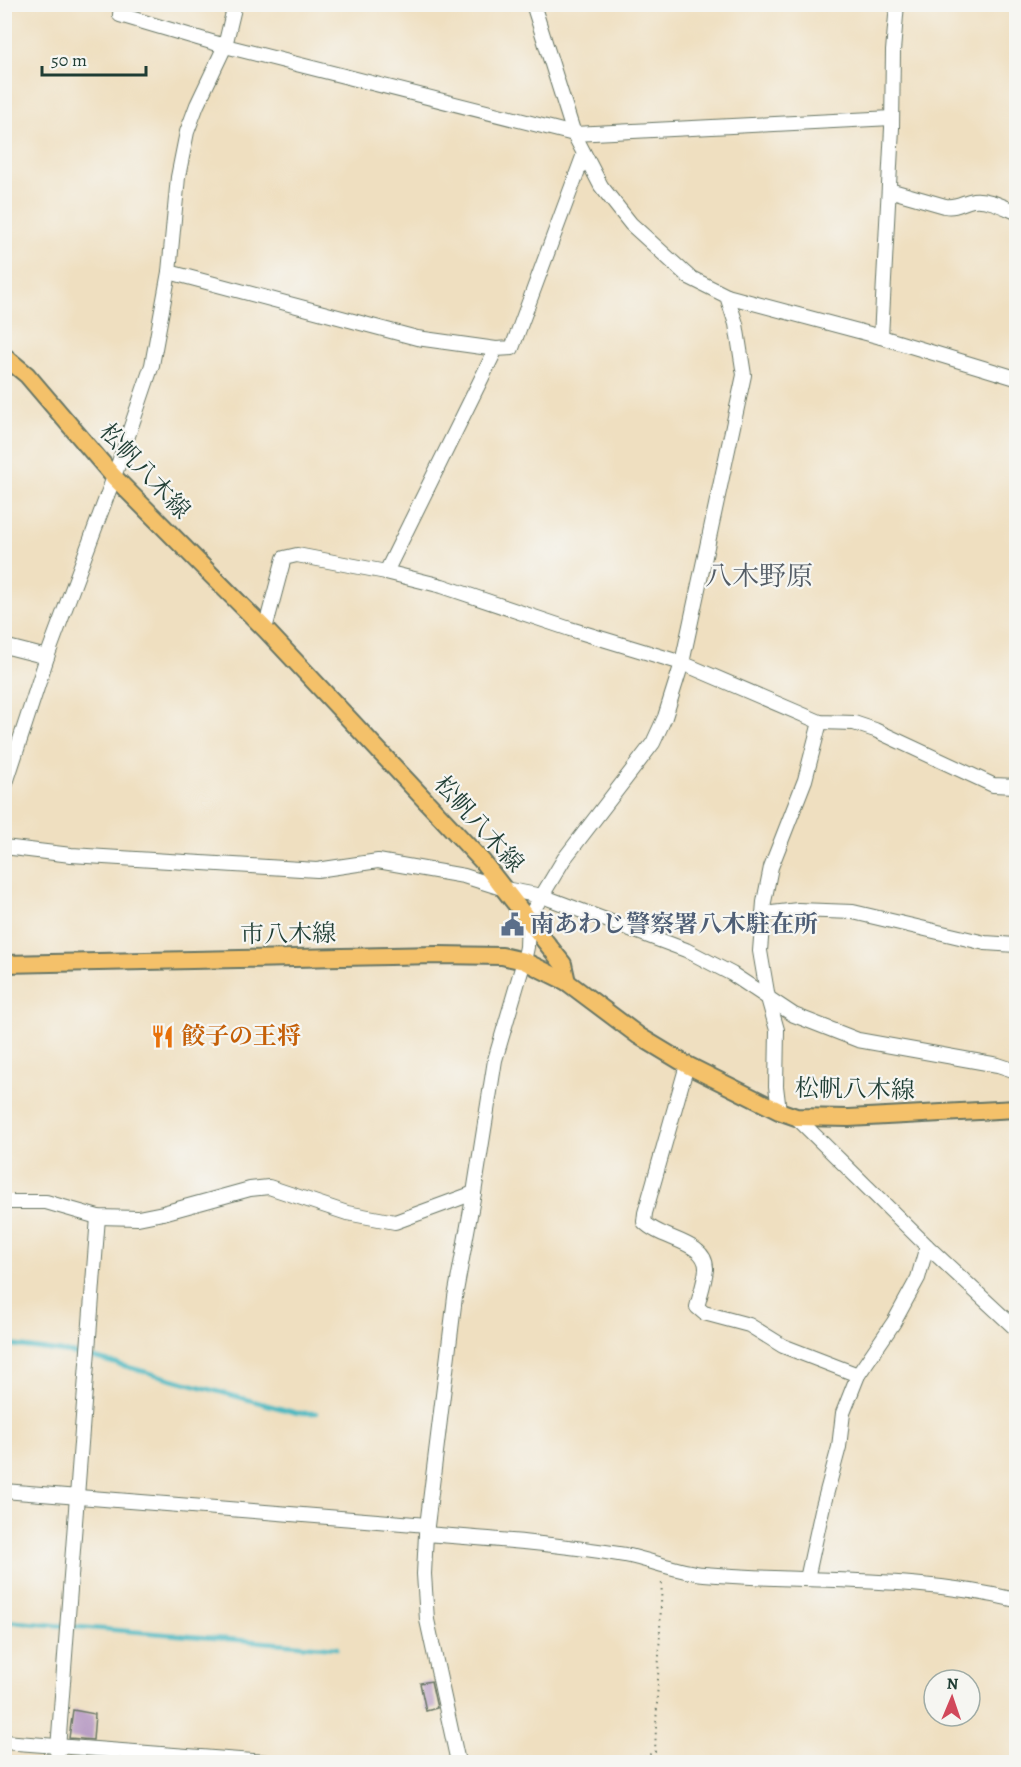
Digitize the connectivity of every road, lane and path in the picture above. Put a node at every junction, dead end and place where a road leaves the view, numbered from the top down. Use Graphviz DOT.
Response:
graph roads {
  1 [pos="121,4"];
  2 [pos="235,4"];
  3 [pos="532,4"];
  4 [pos="897,4"];
  5 [pos="225,46"];
  6 [pos="892,118"];
  7 [pos="574,134"];
  8 [pos="584,154"];
  9 [pos="889,190"];
  10 [pos="1017,212"];
  11 [pos="170,272"];
  12 [pos="727,296"];
  13 [pos="881,337"];
  14 [pos="496,349"];
  15 [pos="4,356"];
  16 [pos="1017,378"];
  17 [pos="114,477"];
  18 [pos="386,572"];
  19 [pos="265,629"];
  20 [pos="4,646"];
  21 [pos="47,657"];
  22 [pos="682,663"];
  23 [pos="820,722"];
  24 [pos="1017,786"];
  25 [pos="4,789"];
  26 [pos="4,847"];
  27 [pos="505,889"];
  28 [pos="542,896"];
  29 [pos="763,914"];
  30 [pos="528,919"];
  31 [pos="1017,945"];
  32 [pos="524,962"];
  33 [pos="4,964"];
  34 [pos="567,982"];
  35 [pos="768,998"];
  36 [pos="687,1065"];
  37 [pos="1017,1071"];
  38 [pos="1017,1109"];
  39 [pos="779,1111"];
  40 [pos="796,1117"];
  41 [pos="474,1193"];
  42 [pos="4,1202"];
  43 [pos="98,1216"];
  44 [pos="927,1246"];
  45 [pos="1017,1329"];
  46 [pos="858,1375"];
  47 [pos="4,1491"];
  48 [pos="78,1497"];
  49 [pos="427,1530"];
  50 [pos="662,1565"];
  51 [pos="807,1579"];
  52 [pos="1017,1600"];
  53 [pos="4,1742"];
  54 [pos="58,1746"];
  55 [pos="57,1762"];
  56 [pos="267,1762"];
  57 [pos="458,1762"];
  58 [pos="642,1762"];
  1 -- 5 [label="street"];
  2 -- 5 [label="street"];
  3 -- 7 [label="street"];
  4 -- 6 [label="street"];
  5 -- 7 [label="street"];
  5 -- 11 [label="street"];
  6 -- 7 [label="street"];
  6 -- 9 [label="street"];
  7 -- 8 [label="street"];
  8 -- 12 [label="street"];
  8 -- 14 [label="street"];
  9 -- 10 [label="street"];
  9 -- 13 [label="street"];
  11 -- 14 [label="street"];
  11 -- 17 [label="street"];
  12 -- 13 [label="street"];
  12 -- 22 [label="street"];
  13 -- 16 [label="street"];
  14 -- 18 [label="street"];
  15 -- 17 [label="main road, 松帆八木線"];
  17 -- 19 [label="main road, 松帆八木線"];
  17 -- 21 [label="street"];
  18 -- 19 [label="street"];
  18 -- 22 [label="street"];
  19 -- 27 [label="main road, 松帆八木線"];
  20 -- 21 [label="street"];
  21 -- 25 [label="street"];
  22 -- 23 [label="street"];
  22 -- 28 [label="street"];
  23 -- 24 [label="street"];
  23 -- 29 [label="street"];
  26 -- 27 [label="street"];
  27 -- 28 [label="street"];
  27 -- 30 [label="main road, 松帆八木線"];
  28 -- 30 [label="street"];
  28 -- 35 [label="street"];
  29 -- 31 [label="street"];
  29 -- 35 [label="street"];
  30 -- 32 [label="street"];
  30 -- 34 [label="main road, 松帆八木線"];
  32 -- 33 [label="main road, 市八木線"];
  32 -- 34 [label="main road, 市八木線"];
  32 -- 41 [label="street"];
  34 -- 36 [label="main road, 松帆八木線"];
  35 -- 37 [label="street"];
  35 -- 39 [label="street"];
  36 -- 39 [label="main road, 松帆八木線"];
  36 -- 46 [label="street"];
  38 -- 40 [label="main road, 松帆八木線"];
  39 -- 40 [label="main road, 松帆八木線"];
  40 -- 44 [label="street"];
  41 -- 43 [label="street"];
  41 -- 49 [label="street"];
  42 -- 43 [label="street"];
  43 -- 48 [label="street"];
  44 -- 45 [label="street"];
  44 -- 46 [label="street"];
  46 -- 51 [label="street"];
  47 -- 48 [label="street"];
  48 -- 49 [label="street"];
  48 -- 54 [label="street"];
  49 -- 50 [label="street"];
  49 -- 57 [label="street"];
  50 -- 51 [label="street"];
  50 -- 58 [label="path"];
  51 -- 52 [label="street"];
  53 -- 54 [label="street"];
  54 -- 55 [label="street"];
  54 -- 56 [label="street"];
}
